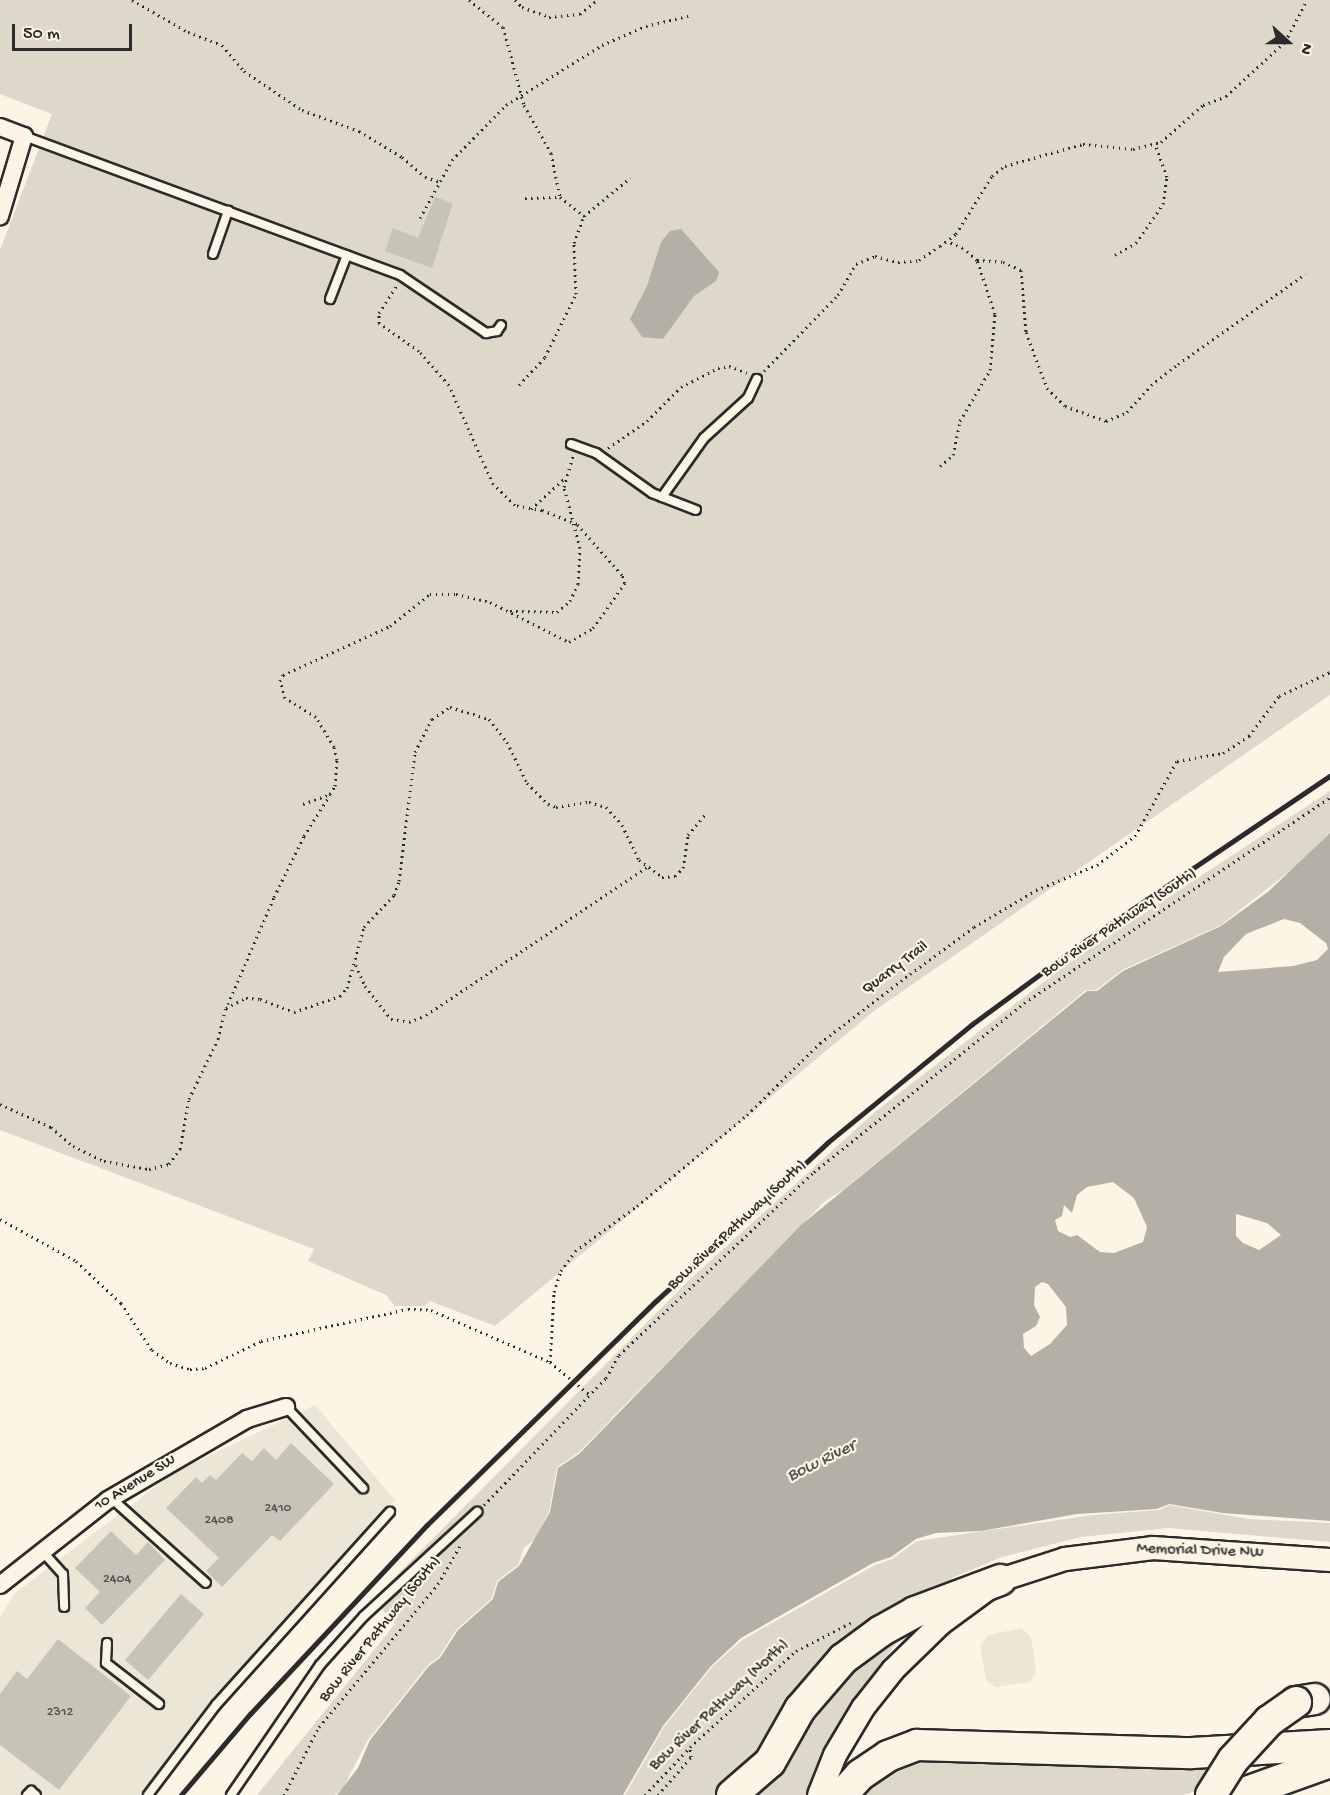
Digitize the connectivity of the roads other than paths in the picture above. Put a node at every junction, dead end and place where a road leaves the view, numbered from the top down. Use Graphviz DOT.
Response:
graph roads {
  1 [pos="0,127"];
  2 [pos="24,136"];
  3 [pos="228,212"];
  4 [pos="0,216"];
  5 [pos="213,254"];
  6 [pos="347,255"];
  7 [pos="330,299"];
  8 [pos="501,325"];
  9 [pos="757,378"];
  10 [pos="574,445"];
  11 [pos="662,497"];
  12 [pos="696,510"];
  13 [pos="286,1407"];
  14 [pos="363,1488"];
  15 [pos="111,1498"];
  16 [pos="390,1512"];
  17 [pos="477,1512"];
  18 [pos="42,1551"];
  19 [pos="1330,1560"];
  20 [pos="1000,1580"];
  21 [pos="206,1583"];
  22 [pos="0,1585"];
  23 [pos="64,1607"];
  24 [pos="107,1643"];
  25 [pos="1311,1700"];
  26 [pos="159,1704"];
  27 [pos="1330,1745"];
  28 [pos="1330,1762"];
  29 [pos="27,1795"];
  30 [pos="36,1795"];
  31 [pos="148,1795"];
  32 [pos="231,1795"];
  33 [pos="732,1795"];
  34 [pos="819,1795"];
  35 [pos="842,1795"];
  36 [pos="1211,1795"];
  37 [pos="1238,1795"];
  1 -- 2 [label="street"];
  2 -- 3 [label="lane"];
  2 -- 4 [label="street"];
  3 -- 5 [label="lane"];
  3 -- 6 [label="lane"];
  6 -- 7 [label="lane"];
  6 -- 8 [label="lane"];
  9 -- 11 [label="lane"];
  10 -- 11 [label="lane"];
  11 -- 12 [label="lane"];
  13 -- 14 [label="lane"];
  13 -- 15 [label="street, 10 Avenue SW"];
  15 -- 18 [label="street, 10 Avenue SW"];
  15 -- 21 [label="lane"];
  16 -- 31 [label="lane"];
  17 -- 32 [label="lane"];
  18 -- 22 [label="street, 10 Avenue SW"];
  18 -- 23 [label="lane"];
  19 -- 20 [label="main road, Memorial Drive NW"];
  20 -- 33 [label="highway"];
  20 -- 34 [label="main road, Memorial Drive NW"];
  24 -- 26 [label="lane"];
  25 -- 36 [label="highway, bridge"];
  27 -- 35 [label="highway"];
  28 -- 37 [label="highway"];
  29 -- 30 [label="lane"];
}
